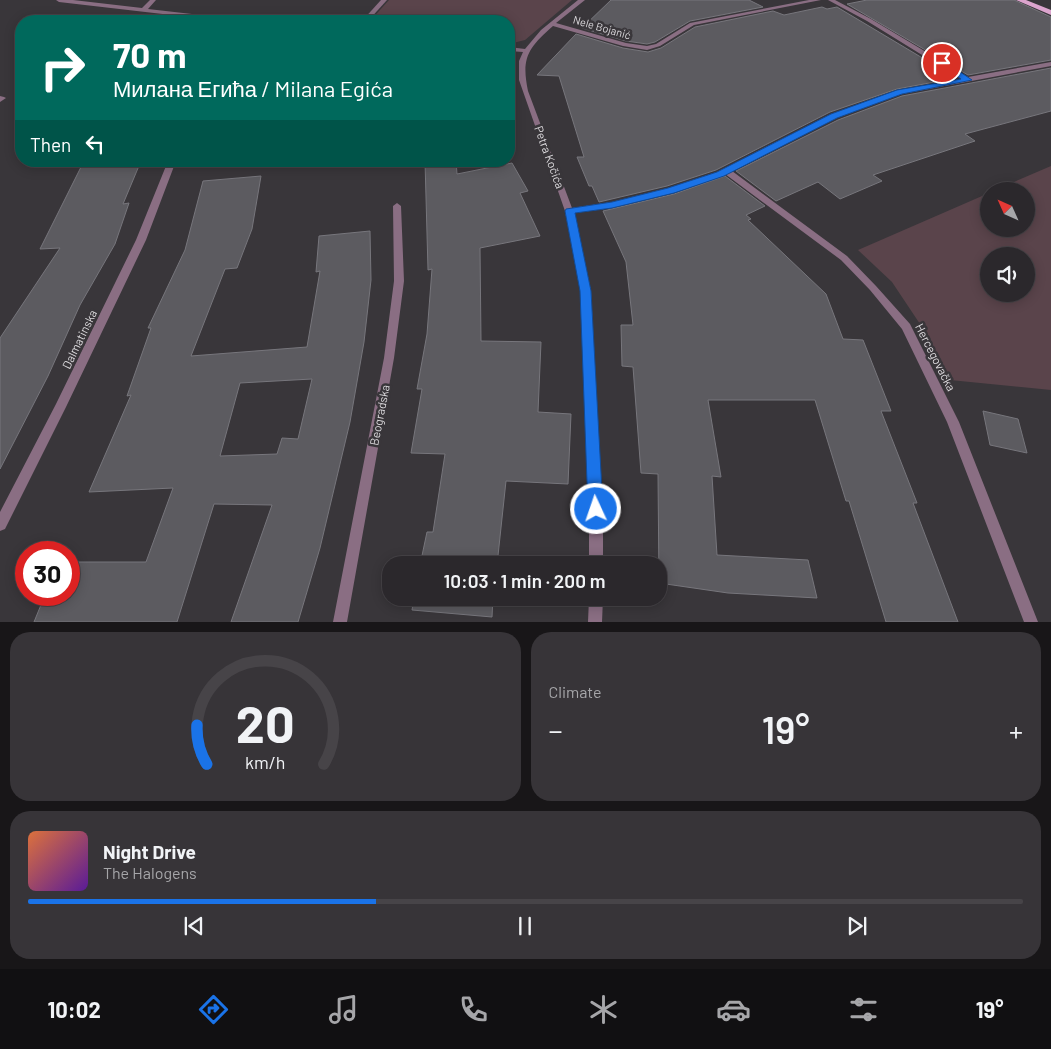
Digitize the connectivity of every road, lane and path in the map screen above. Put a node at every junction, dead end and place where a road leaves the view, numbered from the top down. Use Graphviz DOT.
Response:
graph roads {
  1 [pos="59,0"];
  2 [pos="153,0"];
  3 [pos="384,0"];
  4 [pos="582,0"];
  5 [pos="818,0"];
  6 [pos="831,0"];
  7 [pos="1020,0"];
  8 [pos="144,10"];
  9 [pos="1051,13"];
  10 [pos="182,15"];
  11 [pos="370,15"];
  12 [pos="553,24"];
  13 [pos="515,50"];
  14 [pos="527,51"];
  15 [pos="1051,64"];
  16 [pos="968,80"];
  17 [pos="170,167"];
  18 [pos="726,171"];
  19 [pos="397,206"];
  20 [pos="570,211"];
  21 [pos="0,525"];
  22 [pos="596,556"];
  23 [pos="596,606"];
  24 [pos="340,622"];
  25 [pos="595,622"];
  26 [pos="1031,622"];
  1 -- 8 [label="street"];
  2 -- 8 [label="street"];
  3 -- 11 [label="street"];
  4 -- 12 [label="street"];
  5 -- 12 [label="street, Nele Bojanić"];
  6 -- 16 [label="street"];
  7 -- 9 [label="main road"];
  8 -- 10 [label="street"];
  12 -- 14 [label="street"];
  13 -- 14 [label="street"];
  14 -- 20 [label="street, Petra Kočića"];
  15 -- 16 [label="street"];
  16 -- 18 [label="street"];
  17 -- 21 [label="street, Dalmatinska"];
  18 -- 20 [label="street"];
  18 -- 26 [label="street, Hercegovačka"];
  19 -- 24 [label="street, Beogradska"];
  20 -- 22 [label="street, Petra Kočića"];
  23 -- 25 [label="street"];
}
